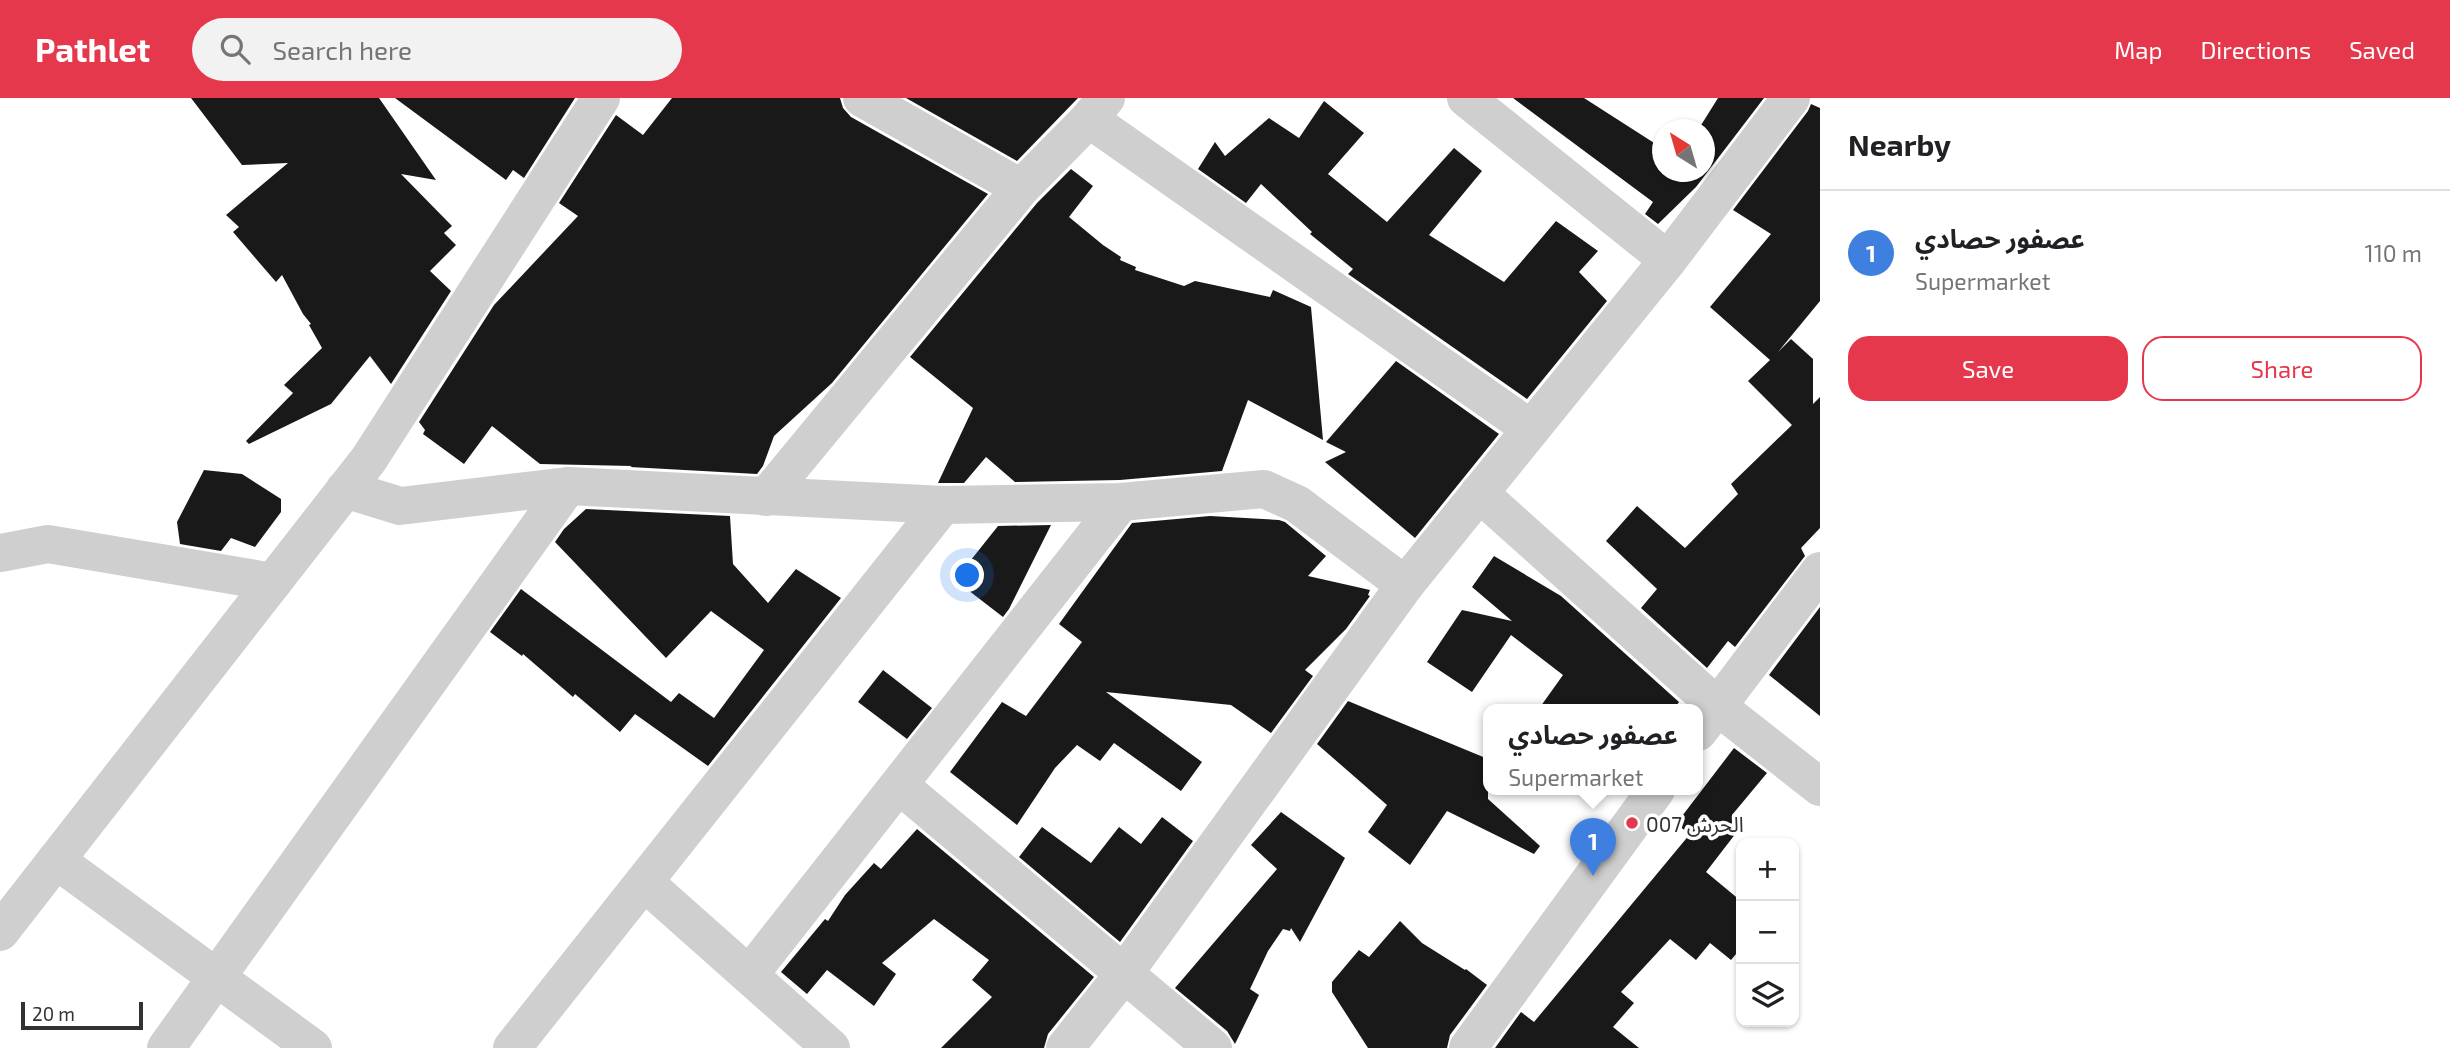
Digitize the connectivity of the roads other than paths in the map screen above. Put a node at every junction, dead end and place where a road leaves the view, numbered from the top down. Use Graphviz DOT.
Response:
graph roads {
  1 [pos="601,98"];
  2 [pos="862,98"];
  3 [pos="1466,98"];
  4 [pos="1791,98"];
  5 [pos="1098,109"];
  6 [pos="1021,188"];
  7 [pos="1668,260"];
  8 [pos="1531,429"];
  9 [pos="568,486"];
  10 [pos="345,489"];
  11 [pos="1479,493"];
  12 [pos="766,497"];
  13 [pos="1121,502"];
  14 [pos="943,505"];
  15 [pos="0,552"];
  16 [pos="1820,571"];
  17 [pos="273,582"];
  18 [pos="1405,585"];
  19 [pos="1693,704"];
  20 [pos="1708,719"];
  21 [pos="899,785"];
  22 [pos="1820,787"];
  23 [pos="1652,795"];
  24 [pos="56,860"];
  25 [pos="644,882"];
  26 [pos="0,932"];
  27 [pos="749,975"];
  28 [pos="1124,975"];
  29 [pos="215,977"];
  30 [pos="166,1048"];
  31 [pos="313,1048"];
  32 [pos="512,1048"];
  33 [pos="831,1048"];
  34 [pos="1065,1048"];
  35 [pos="1213,1048"];
  36 [pos="1468,1048"];
  1 -- 10 [label="street"];
  2 -- 6 [label="street"];
  3 -- 7 [label="street"];
  4 -- 7 [label="street"];
  5 -- 6 [label="street"];
  5 -- 8 [label="street"];
  6 -- 12 [label="street"];
  7 -- 8 [label="street"];
  8 -- 11 [label="street"];
  9 -- 10 [label="street"];
  9 -- 12 [label="street"];
  9 -- 29 [label="street"];
  10 -- 17 [label="street"];
  11 -- 18 [label="street"];
  11 -- 19 [label="street"];
  12 -- 14 [label="street"];
  13 -- 14 [label="street"];
  13 -- 18 [label="street"];
  13 -- 21 [label="street"];
  14 -- 25 [label="street"];
  15 -- 17 [label="street"];
  16 -- 20 [label="street"];
  17 -- 24 [label="street"];
  18 -- 28 [label="street"];
  20 -- 22 [label="street"];
  21 -- 27 [label="street"];
  21 -- 28 [label="street"];
  23 -- 36 [label="street"];
  24 -- 26 [label="street"];
  24 -- 29 [label="street"];
  25 -- 27 [label="street"];
  25 -- 32 [label="street"];
  27 -- 33 [label="street"];
  28 -- 34 [label="street"];
  28 -- 35 [label="street"];
  29 -- 30 [label="street"];
  29 -- 31 [label="street"];
}
